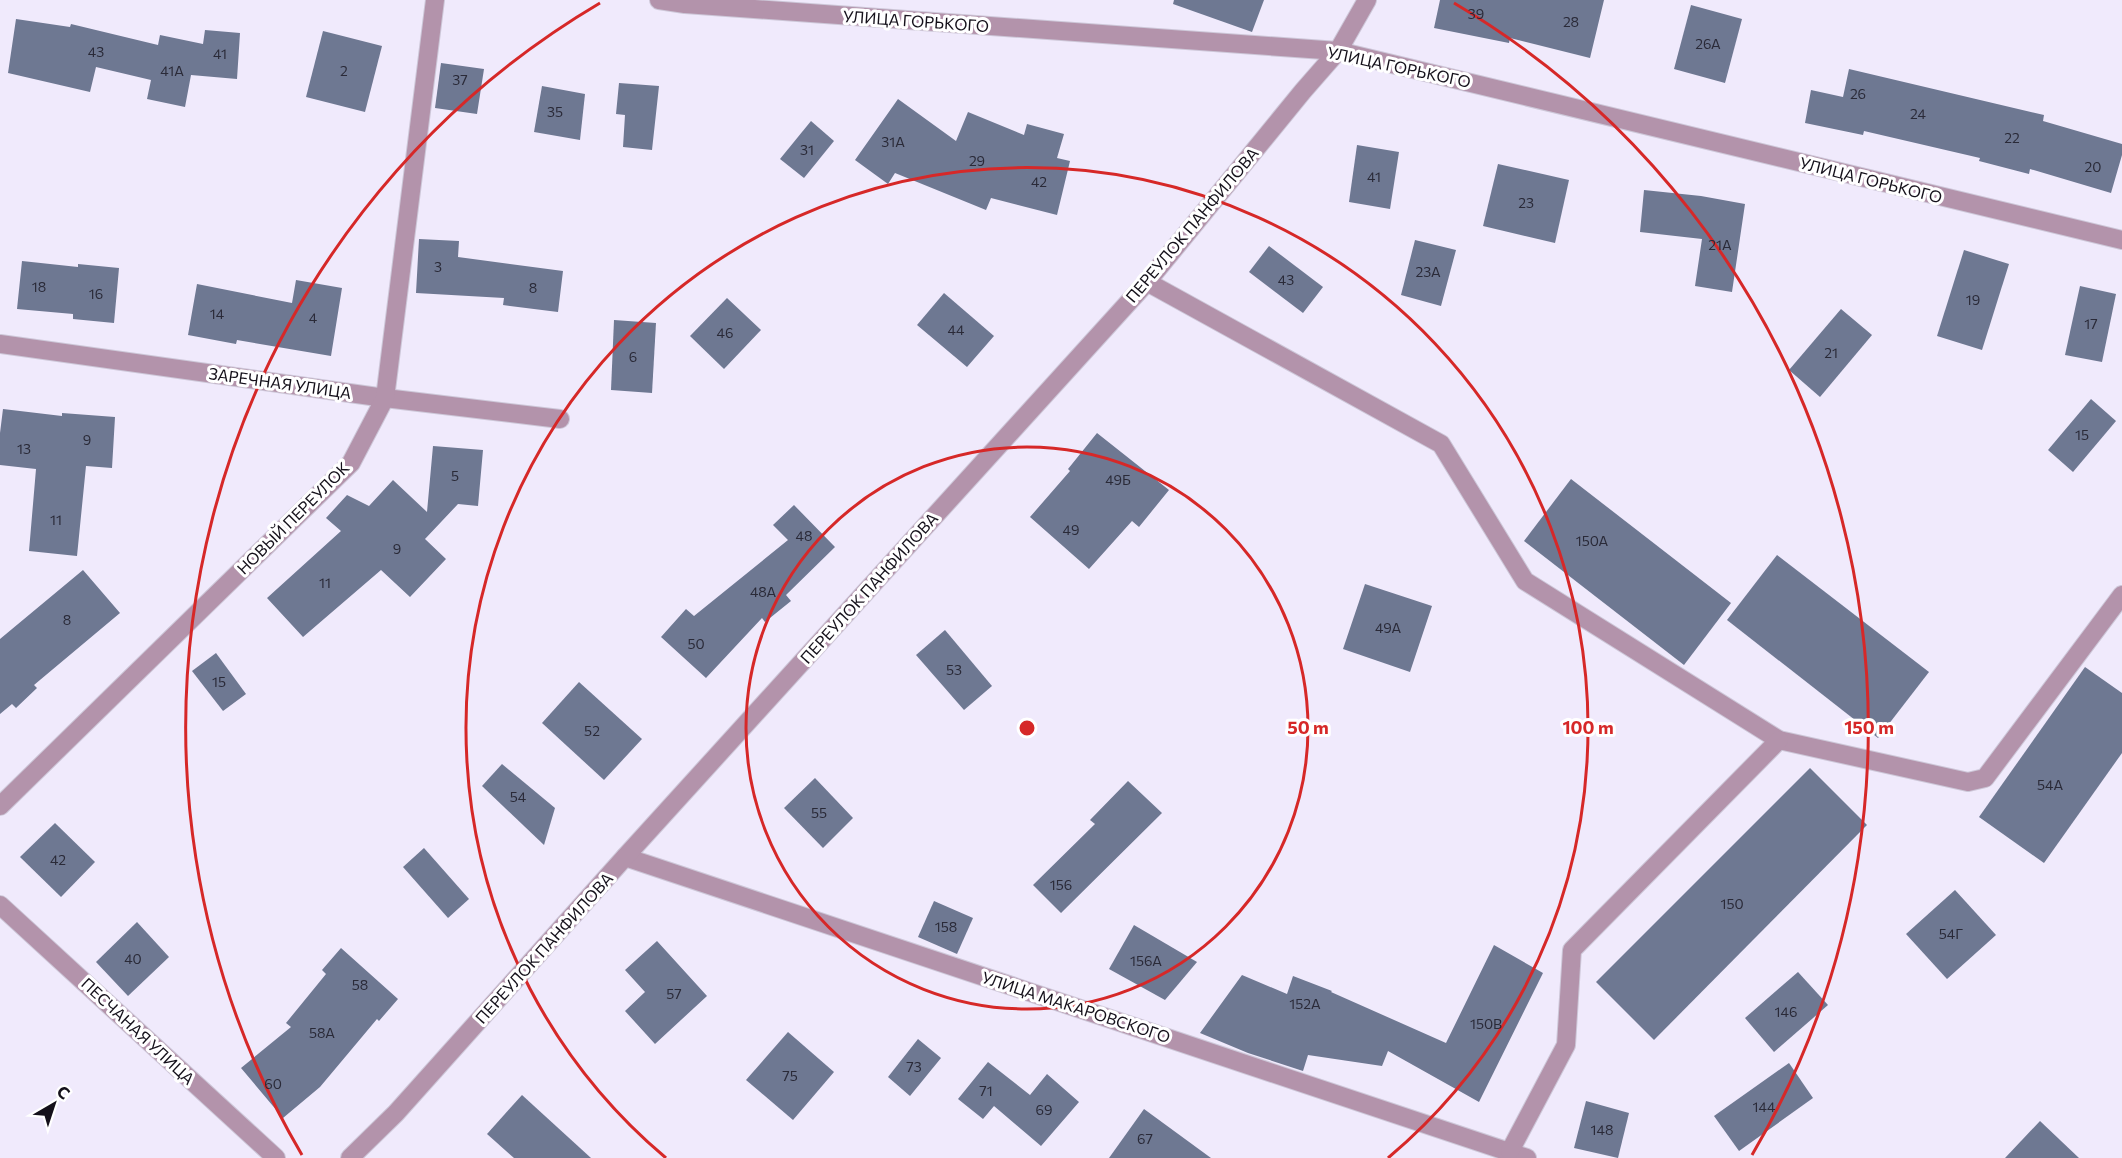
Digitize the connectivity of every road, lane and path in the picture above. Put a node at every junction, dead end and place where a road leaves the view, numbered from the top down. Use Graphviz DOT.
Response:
graph roads {
  1 [pos="435,0"];
  2 [pos="659,0"];
  3 [pos="1367,0"];
  4 [pos="1338,51"];
  5 [pos="2122,240"];
  6 [pos="1147,282"];
  7 [pos="0,344"];
  8 [pos="385,398"];
  9 [pos="560,419"];
  10 [pos="2122,595"];
  11 [pos="1779,740"];
  12 [pos="0,806"];
  13 [pos="625,857"];
  14 [pos="0,905"];
  15 [pos="1519,1155"];
  16 [pos="276,1158"];
  17 [pos="350,1158"];
  1 -- 8 [label="street, НОВЫЙ ПЕРЕУЛОК"];
  2 -- 4 [label="street, УЛИЦА ГОРЬКОГО"];
  3 -- 4 [label="street, ПЕРЕУЛОК ПАНФИЛОВА"];
  4 -- 5 [label="street, УЛИЦА ГОРЬКОГО"];
  4 -- 6 [label="street, ПЕРЕУЛОК ПАНФИЛОВА"];
  6 -- 11 [label="street"];
  6 -- 13 [label="street, ПЕРЕУЛОК ПАНФИЛОВА"];
  7 -- 8 [label="street, ЗАРЕЧНАЯ УЛИЦА"];
  8 -- 9 [label="street, ЗАРЕЧНАЯ УЛИЦА"];
  8 -- 12 [label="street, НОВЫЙ ПЕРЕУЛОК"];
  10 -- 11 [label="street"];
  11 -- 15 [label="street"];
  13 -- 15 [label="street, УЛИЦА МАКАРОВСКОГО"];
  13 -- 17 [label="street, ПЕРЕУЛОК ПАНФИЛОВА"];
  14 -- 16 [label="street, ПЕСЧАНАЯ УЛИЦА"];
}
